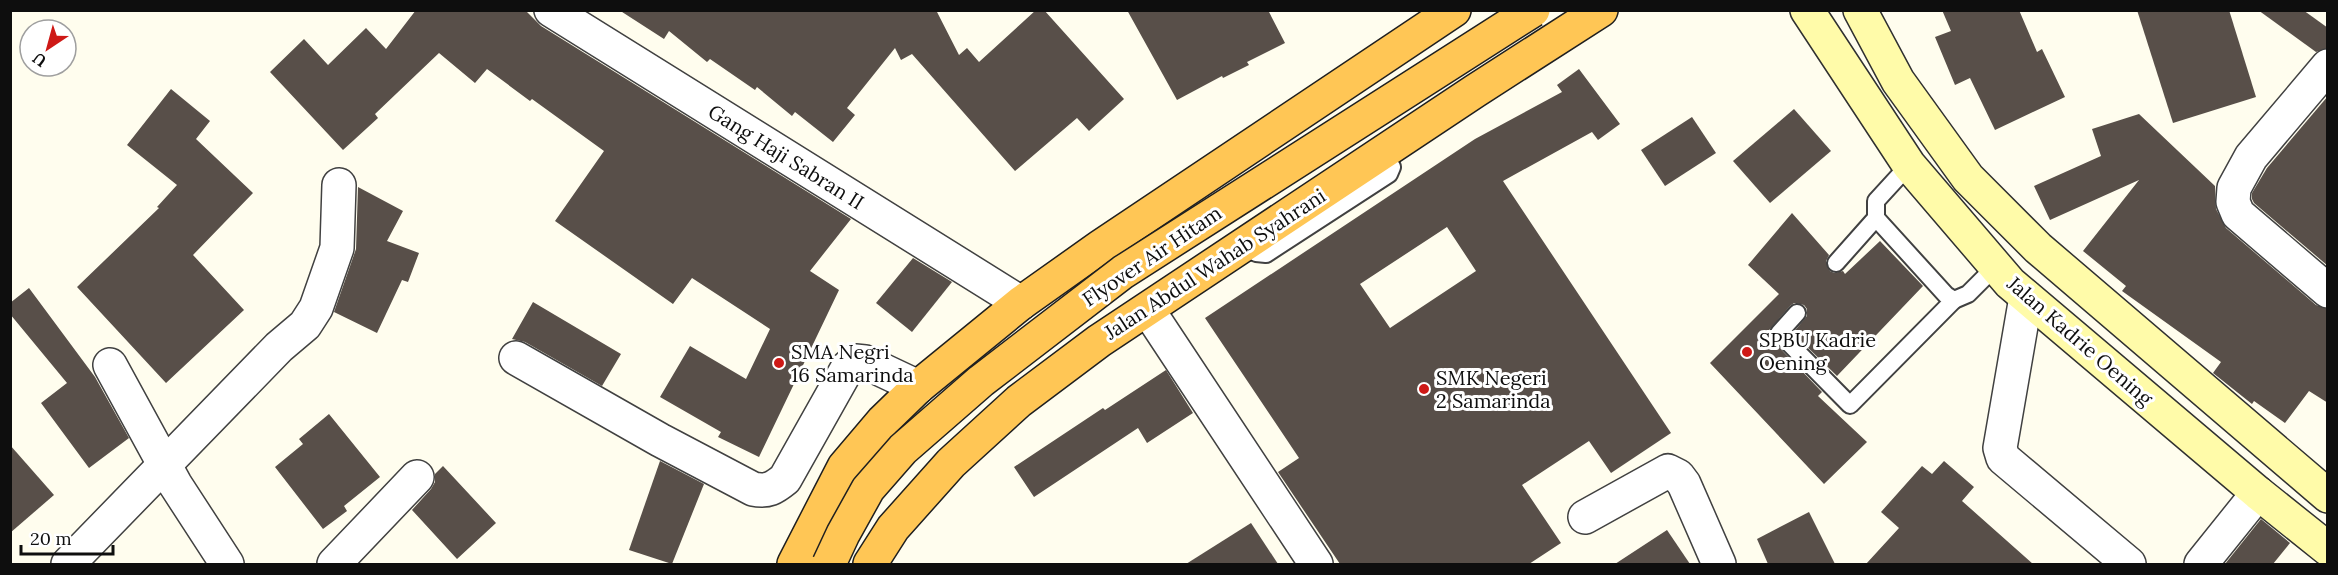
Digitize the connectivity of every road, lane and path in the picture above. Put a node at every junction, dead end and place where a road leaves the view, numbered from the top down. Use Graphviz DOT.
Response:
graph roads {
  1 [pos="551,10"];
  2 [pos="1454,10"];
  3 [pos="1533,10"];
  4 [pos="1601,10"];
  5 [pos="1807,10"];
  6 [pos="1860,10"];
  7 [pos="2328,66"];
  8 [pos="1274,131"];
  9 [pos="1383,152"];
  10 [pos="1909,165"];
  11 [pos="339,184"];
  12 [pos="1318,196"];
  13 [pos="1876,218"];
  14 [pos="1248,242"];
  15 [pos="1836,263"];
  16 [pos="1996,266"];
  17 [pos="2328,291"];
  18 [pos="2026,297"];
  19 [pos="1954,300"];
  20 [pos="1021,303"];
  21 [pos="1148,310"];
  22 [pos="1797,313"];
  23 [pos="516,358"];
  24 [pos="110,365"];
  25 [pos="918,387"];
  26 [pos="164,464"];
  27 [pos="417,477"];
  28 [pos="2258,493"];
  29 [pos="2328,496"];
  30 [pos="1585,518"];
  31 [pos="2328,549"];
  32 [pos="68,564"];
  33 [pos="226,564"];
  34 [pos="334,564"];
  35 [pos="794,564"];
  36 [pos="830,564"];
  37 [pos="870,564"];
  38 [pos="1316,564"];
  39 [pos="1719,564"];
  40 [pos="2129,564"];
  41 [pos="2201,564"];
  1 -- 20 [label="street, Gang Haji Sabran II"];
  2 -- 8 [label="highway"];
  3 -- 36 [label="highway, Flyover Air Hitam, bridge"];
  4 -- 9 [label="highway, Jalan Abdul Wahab Syahrani"];
  5 -- 10 [label="main road, Jalan Kadrie Oening"];
  6 -- 29 [label="main road"];
  7 -- 17 [label="street"];
  8 -- 12 [label="highway"];
  8 -- 20 [label="highway"];
  9 -- 12 [label="highway, Jalan Abdul Wahab Syahrani"];
  9 -- 14 [label="lane"];
  10 -- 13 [label="lane"];
  10 -- 16 [label="main road, Jalan Kadrie Oening"];
  11 -- 26 [label="street"];
  12 -- 14 [label="highway, Jalan Abdul Wahab Syahrani"];
  13 -- 15 [label="lane"];
  13 -- 19 [label="lane"];
  14 -- 21 [label="highway, Jalan Abdul Wahab Syahrani"];
  16 -- 18 [label="main road, Jalan Kadrie Oening"];
  16 -- 19 [label="lane"];
  18 -- 28 [label="main road, Jalan Kadrie Oening"];
  18 -- 40 [label="street"];
  19 -- 22 [label="lane"];
  20 -- 25 [label="highway"];
  21 -- 37 [label="highway, Jalan Abdul Wahab Syahrani"];
  21 -- 38 [label="street"];
  23 -- 25 [label="street"];
  24 -- 26 [label="street"];
  25 -- 35 [label="highway"];
  26 -- 32 [label="street"];
  26 -- 33 [label="street"];
  27 -- 34 [label="street"];
  28 -- 31 [label="main road, Jalan Kadrie Oening"];
  28 -- 41 [label="street"];
  30 -- 39 [label="street"];
}
